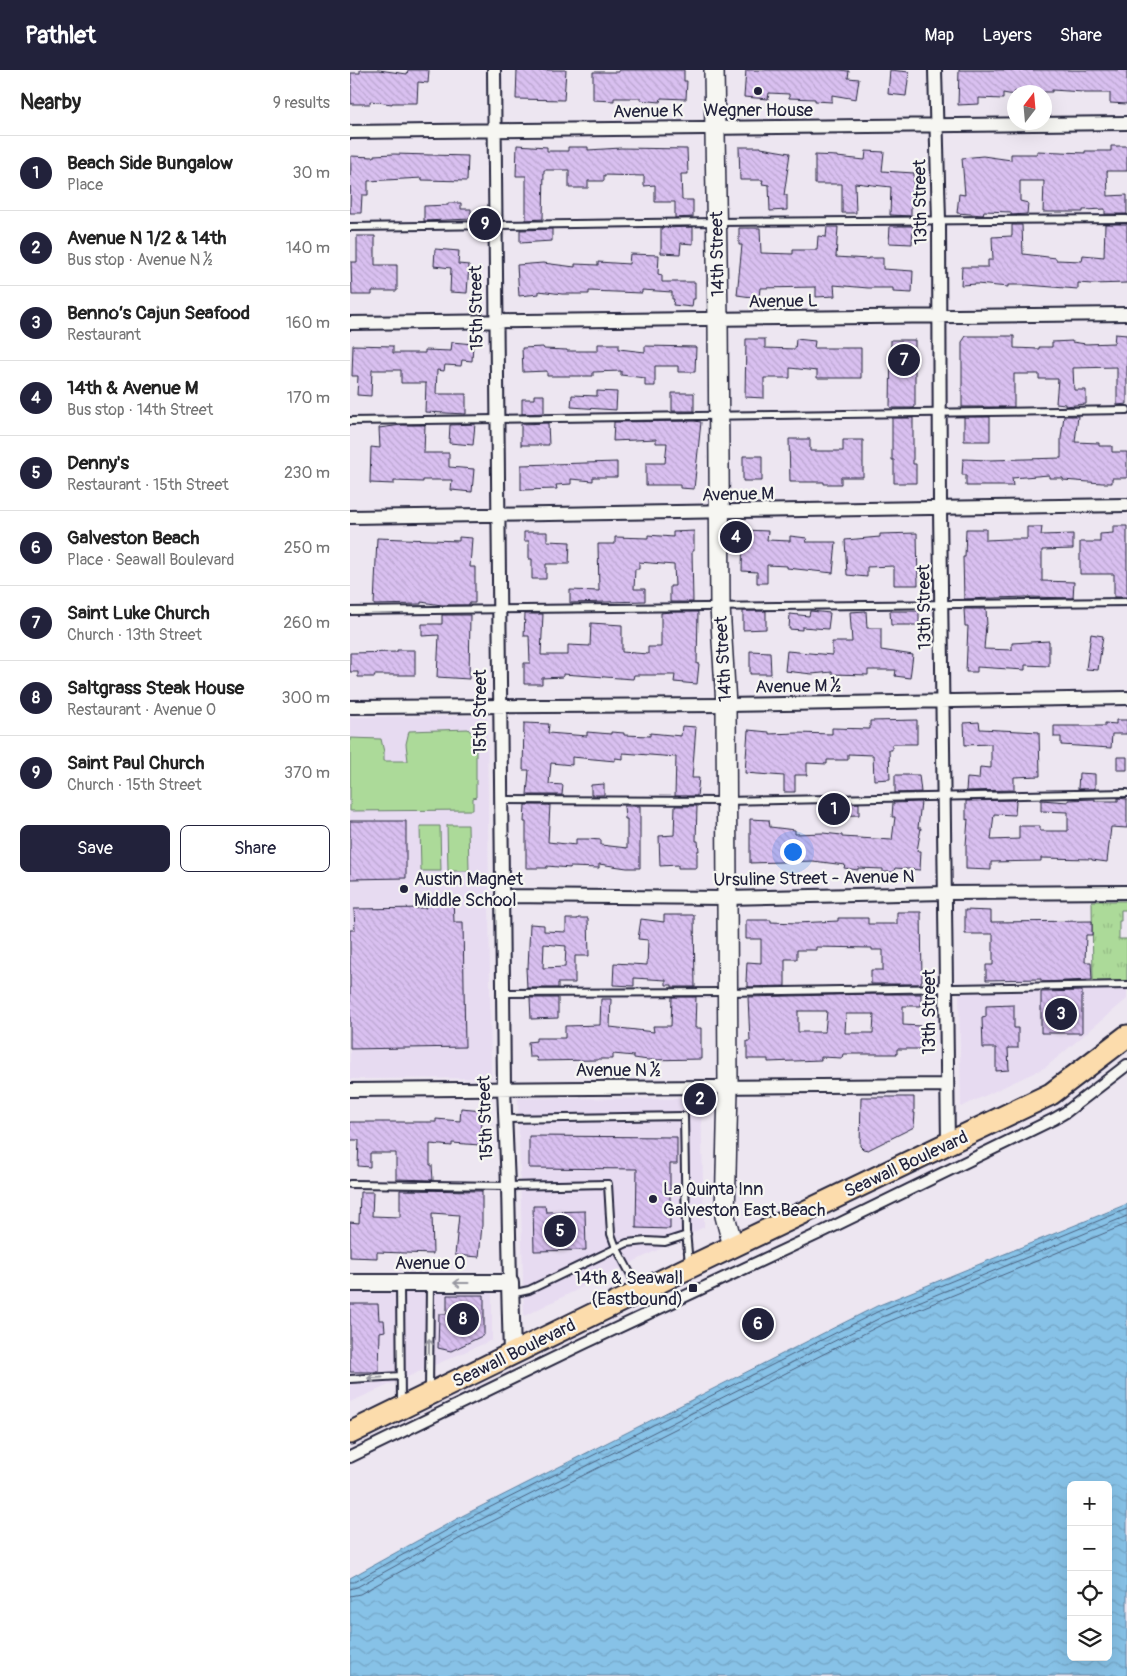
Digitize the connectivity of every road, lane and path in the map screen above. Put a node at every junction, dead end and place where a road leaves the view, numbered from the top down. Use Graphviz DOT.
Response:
graph roads {
  1 [pos="494,70"];
  2 [pos="714,70"];
  3 [pos="936,70"];
  4 [pos="1127,123"];
  5 [pos="936,125"];
  6 [pos="715,128"];
  7 [pos="495,130"];
  8 [pos="350,132"];
  9 [pos="1127,219"];
  10 [pos="938,221"];
  11 [pos="716,222"];
  12 [pos="496,225"];
  13 [pos="350,227"];
  14 [pos="1127,314"];
  15 [pos="939,317"];
  16 [pos="718,320"];
  17 [pos="496,322"];
  18 [pos="350,323"];
  19 [pos="1127,410"];
  20 [pos="940,412"];
  21 [pos="719,414"];
  22 [pos="498,419"];
  23 [pos="350,421"];
  24 [pos="1127,505"];
  25 [pos="940,508"];
  26 [pos="720,512"];
  27 [pos="499,514"];
  28 [pos="350,517"];
  29 [pos="1127,602"];
  30 [pos="943,605"];
  31 [pos="720,607"];
  32 [pos="500,610"];
  33 [pos="350,611"];
  34 [pos="1127,698"];
  35 [pos="942,700"];
  36 [pos="500,705"];
  37 [pos="726,705"];
  38 [pos="350,707"];
  39 [pos="1127,793"];
  40 [pos="943,796"];
  41 [pos="500,800"];
  42 [pos="726,801"];
  43 [pos="1127,892"];
  44 [pos="945,893"];
  45 [pos="502,896"];
  46 [pos="727,898"];
  47 [pos="1127,985"];
  48 [pos="946,987"];
  49 [pos="727,992"];
  50 [pos="503,993"];
  51 [pos="1127,1036"];
  52 [pos="1127,1065"];
  53 [pos="946,1085"];
  54 [pos="504,1088"];
  55 [pos="728,1088"];
  56 [pos="350,1090"];
  57 [pos="505,1119"];
  58 [pos="948,1144"];
  59 [pos="350,1184"];
  60 [pos="508,1186"];
  61 [pos="687,1235"];
  62 [pos="733,1246"];
  63 [pos="616,1248"];
  64 [pos="690,1267"];
  65 [pos="400,1283"];
  66 [pos="430,1283"];
  67 [pos="350,1284"];
  68 [pos="510,1288"];
  69 [pos="640,1292"];
  70 [pos="512,1354"];
  71 [pos="401,1376"];
  72 [pos="350,1379"];
  73 [pos="428,1395"];
  74 [pos="401,1408"];
  75 [pos="350,1433"];
  76 [pos="350,1457"];
  1 -- 7 [label="street, 15th Street"];
  2 -- 6 [label="main road, 14th Street"];
  3 -- 5 [label="street, 13th Street"];
  4 -- 5 [label="street, Avenue K"];
  5 -- 6 [label="street, Avenue K"];
  5 -- 10 [label="street, 13th Street"];
  6 -- 7 [label="street, Avenue K"];
  6 -- 11 [label="main road, 14th Street"];
  7 -- 8 [label="street, Avenue K"];
  7 -- 12 [label="street, 15th Street"];
  9 -- 10 [label="lane"];
  10 -- 11 [label="lane"];
  10 -- 15 [label="street, 13th Street"];
  11 -- 12 [label="lane"];
  11 -- 16 [label="main road, 14th Street"];
  12 -- 13 [label="lane"];
  12 -- 17 [label="street, 15th Street"];
  14 -- 15 [label="street, Avenue L"];
  15 -- 16 [label="street, Avenue L"];
  15 -- 20 [label="street, 13th Street"];
  16 -- 17 [label="street, Avenue L"];
  16 -- 21 [label="main road, 14th Street"];
  17 -- 18 [label="street, Avenue L"];
  17 -- 22 [label="street, 15th Street"];
  19 -- 20 [label="lane"];
  20 -- 21 [label="lane"];
  20 -- 25 [label="street, 13th Street"];
  21 -- 22 [label="lane"];
  21 -- 26 [label="main road, 14th Street"];
  22 -- 23 [label="lane"];
  22 -- 27 [label="street, 15th Street"];
  24 -- 25 [label="street, Avenue M"];
  25 -- 26 [label="street, Avenue M"];
  25 -- 30 [label="street, 13th Street"];
  26 -- 27 [label="street, Avenue M"];
  26 -- 31 [label="main road, 14th Street"];
  27 -- 28 [label="street, Avenue M"];
  27 -- 32 [label="street, 15th Street"];
  29 -- 30 [label="lane"];
  30 -- 31 [label="lane"];
  30 -- 35 [label="street, 13th Street"];
  31 -- 32 [label="lane"];
  31 -- 37 [label="main road, 14th Street"];
  32 -- 33 [label="lane"];
  32 -- 36 [label="street, 15th Street"];
  34 -- 35 [label="street, Avenue M ½"];
  35 -- 37 [label="street, Avenue M ½"];
  35 -- 40 [label="street, 13th Street"];
  36 -- 37 [label="street, Avenue M ½"];
  36 -- 38 [label="street, Avenue M ½"];
  36 -- 41 [label="street, 15th Street"];
  37 -- 42 [label="main road, 14th Street"];
  39 -- 40 [label="lane"];
  40 -- 42 [label="lane"];
  40 -- 44 [label="street, 13th Street"];
  41 -- 42 [label="lane"];
  41 -- 45 [label="street, 15th Street"];
  42 -- 46 [label="main road, 14th Street"];
  43 -- 44 [label="street, Ursuline Street - Avenue N"];
  44 -- 46 [label="street, Ursuline Street - Avenue N"];
  44 -- 48 [label="street, 13th Street"];
  45 -- 46 [label="street, Ursuline Street - Avenue N"];
  45 -- 50 [label="street, 15th Street"];
  46 -- 49 [label="main road, 14th Street"];
  47 -- 48 [label="lane"];
  48 -- 49 [label="lane"];
  48 -- 53 [label="street, 13th Street"];
  49 -- 50 [label="lane"];
  49 -- 55 [label="main road, 14th Street"];
  50 -- 54 [label="street, 15th Street"];
  51 -- 58 [label="main road, Seawall Boulevard"];
  52 -- 76 [label="street"];
  53 -- 55 [label="street, Avenue N ½"];
  53 -- 58 [label="street, 13th Street"];
  54 -- 55 [label="street, Avenue N ½"];
  54 -- 56 [label="street, Avenue N ½"];
  54 -- 57 [label="street, 15th Street"];
  55 -- 62 [label="main road, 14th Street"];
  57 -- 60 [label="street, 15th Street"];
  57 -- 61 [label="lane"];
  58 -- 62 [label="main road, Seawall Boulevard"];
  59 -- 60 [label="lane"];
  60 -- 63 [label="lane"];
  60 -- 68 [label="street, 15th Street"];
  61 -- 63 [label="lane"];
  61 -- 64 [label="lane"];
  62 -- 64 [label="main road, Seawall Boulevard"];
  63 -- 68 [label="lane"];
  63 -- 69 [label="lane"];
  64 -- 69 [label="main road, Seawall Boulevard"];
  65 -- 66 [label="street, Avenue O"];
  65 -- 67 [label="street, Avenue O"];
  65 -- 71 [label="lane"];
  68 -- 66 [label="street, Avenue O, one-way"];
  73 -- 66 [label="lane, one-way"];
  68 -- 70 [label="street, 15th Street"];
  69 -- 70 [label="main road, Seawall Boulevard"];
  70 -- 73 [label="main road, Seawall Boulevard"];
  71 -- 72 [label="lane, one-way"];
  71 -- 74 [label="lane"];
  73 -- 74 [label="main road, Seawall Boulevard"];
  74 -- 75 [label="main road, Seawall Boulevard"];
}
